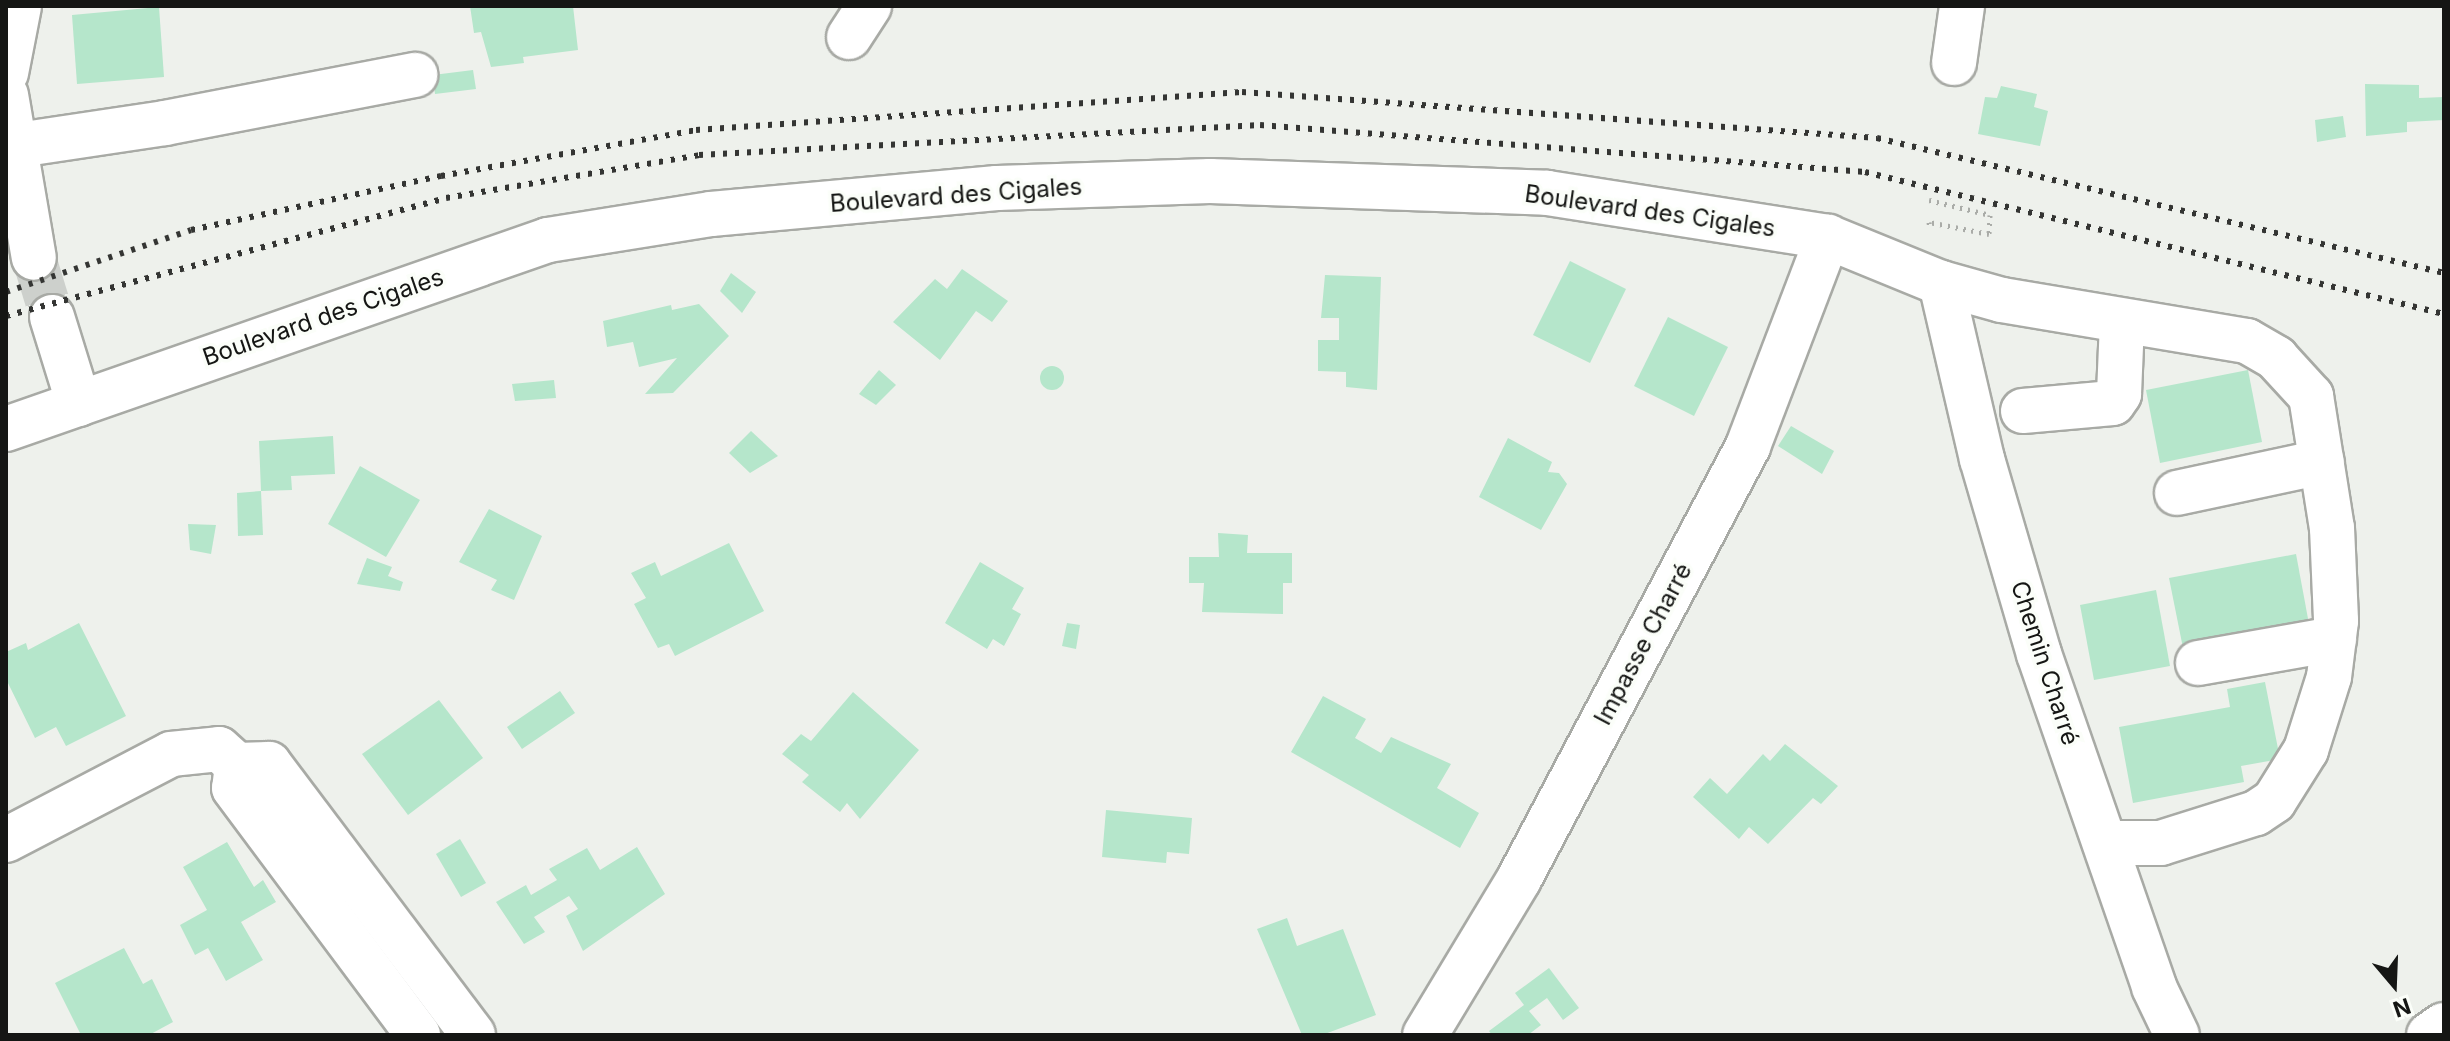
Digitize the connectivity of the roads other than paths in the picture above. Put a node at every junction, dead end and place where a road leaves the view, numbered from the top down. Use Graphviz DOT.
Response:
graph roads {
  1 [pos="19,6"];
  2 [pos="1962,6"];
  3 [pos="1954,63"];
  4 [pos="6,73"];
  5 [pos="415,75"];
  6 [pos="6,95"];
  7 [pos="12,146"];
  8 [pos="1828,237"];
  9 [pos="34,258"];
  10 [pos="1941,283"];
  11 [pos="52,317"];
  12 [pos="2122,322"];
  13 [pos="79,404"];
  14 [pos="2023,411"];
  15 [pos="6,429"];
  16 [pos="2322,462"];
  17 [pos="2177,493"];
  18 [pos="2334,639"];
  19 [pos="2198,663"];
  20 [pos="237,765"];
  21 [pos="6,840"];
  22 [pos="2105,843"];
  23 [pos="2444,1025"];
  24 [pos="418,1035"];
  25 [pos="473,1035"];
  26 [pos="1425,1035"];
  27 [pos="2177,1035"];
  28 [pos="2429,1035"];
  1 -- 4 [label="street"];
  2 -- 3 [label="street"];
  5 -- 7 [label="street"];
  6 -- 7 [label="street"];
  7 -- 9 [label="street"];
  8 -- 10 [label="street, Boulevard des Cigales"];
  8 -- 13 [label="street, Boulevard des Cigales"];
  8 -- 26 [label="street, Impasse Charré"];
  10 -- 12 [label="street, Boulevard des Cigales"];
  10 -- 22 [label="street, Chemin Charré"];
  11 -- 13 [label="street"];
  12 -- 14 [label="street"];
  12 -- 16 [label="street, Boulevard des Cigales"];
  13 -- 15 [label="street, Boulevard des Cigales"];
  16 -- 17 [label="street"];
  16 -- 18 [label="street, Boulevard des Cigales"];
  18 -- 19 [label="street"];
  18 -- 22 [label="street, Boulevard des Cigales"];
  20 -- 21 [label="street"];
  20 -- 24 [label="street"];
  20 -- 25 [label="street"];
  22 -- 27 [label="street, Chemin Charré"];
  23 -- 28 [label="street"];
}
